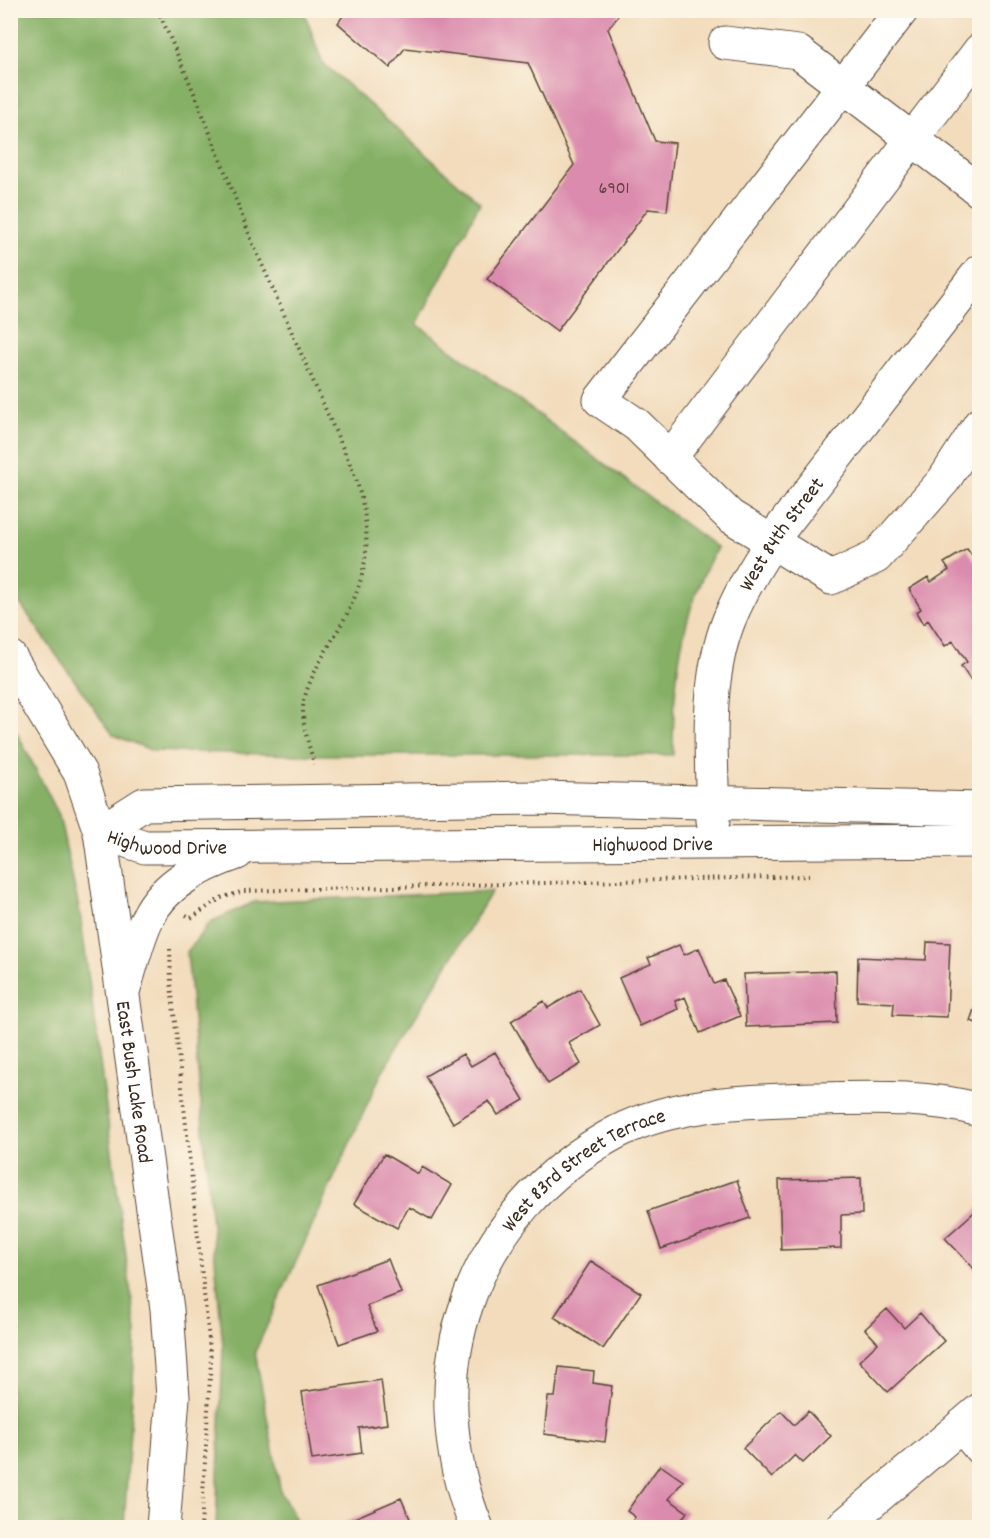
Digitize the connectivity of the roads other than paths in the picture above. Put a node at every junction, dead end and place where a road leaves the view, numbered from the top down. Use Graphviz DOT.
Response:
graph roads {
  1 [pos="902,10"];
  2 [pos="725,43"];
  3 [pos="980,50"];
  4 [pos="843,86"];
  5 [pos="912,139"];
  6 [pos="980,191"];
  7 [pos="980,271"];
  8 [pos="980,424"];
  9 [pos="670,458"];
  10 [pos="772,541"];
  11 [pos="10,657"];
  12 [pos="713,800"];
  13 [pos="980,810"];
  14 [pos="100,832"];
  15 [pos="980,841"];
  16 [pos="713,844"];
  17 [pos="255,846"];
  18 [pos="121,996"];
  19 [pos="980,1110"];
  20 [pos="974,1428"];
  21 [pos="163,1527"];
  22 [pos="477,1527"];
  23 [pos="841,1527"];
  1 -- 4 [label="street"];
  2 -- 4 [label="street"];
  3 -- 5 [label="street"];
  4 -- 5 [label="street"];
  4 -- 9 [label="street"];
  5 -- 6 [label="street"];
  5 -- 9 [label="street"];
  7 -- 10 [label="street, West 84th Street"];
  8 -- 10 [label="street"];
  9 -- 10 [label="street"];
  10 -- 12 [label="street, West 84th Street"];
  11 -- 14 [label="street, East Bush Lake Road"];
  12 -- 13 [label="street, Highwood Drive"];
  12 -- 14 [label="street, Highwood Drive"];
  12 -- 16 [label="street, West 84th Street"];
  14 -- 17 [label="street, Highwood Drive"];
  14 -- 18 [label="street, East Bush Lake Road"];
  15 -- 16 [label="street, Highwood Drive"];
  16 -- 17 [label="street, Highwood Drive"];
  17 -- 18 [label="street"];
  18 -- 21 [label="street, East Bush Lake Road"];
  19 -- 22 [label="street, West 83rd Street Terrace"];
  20 -- 23 [label="street"];
}
